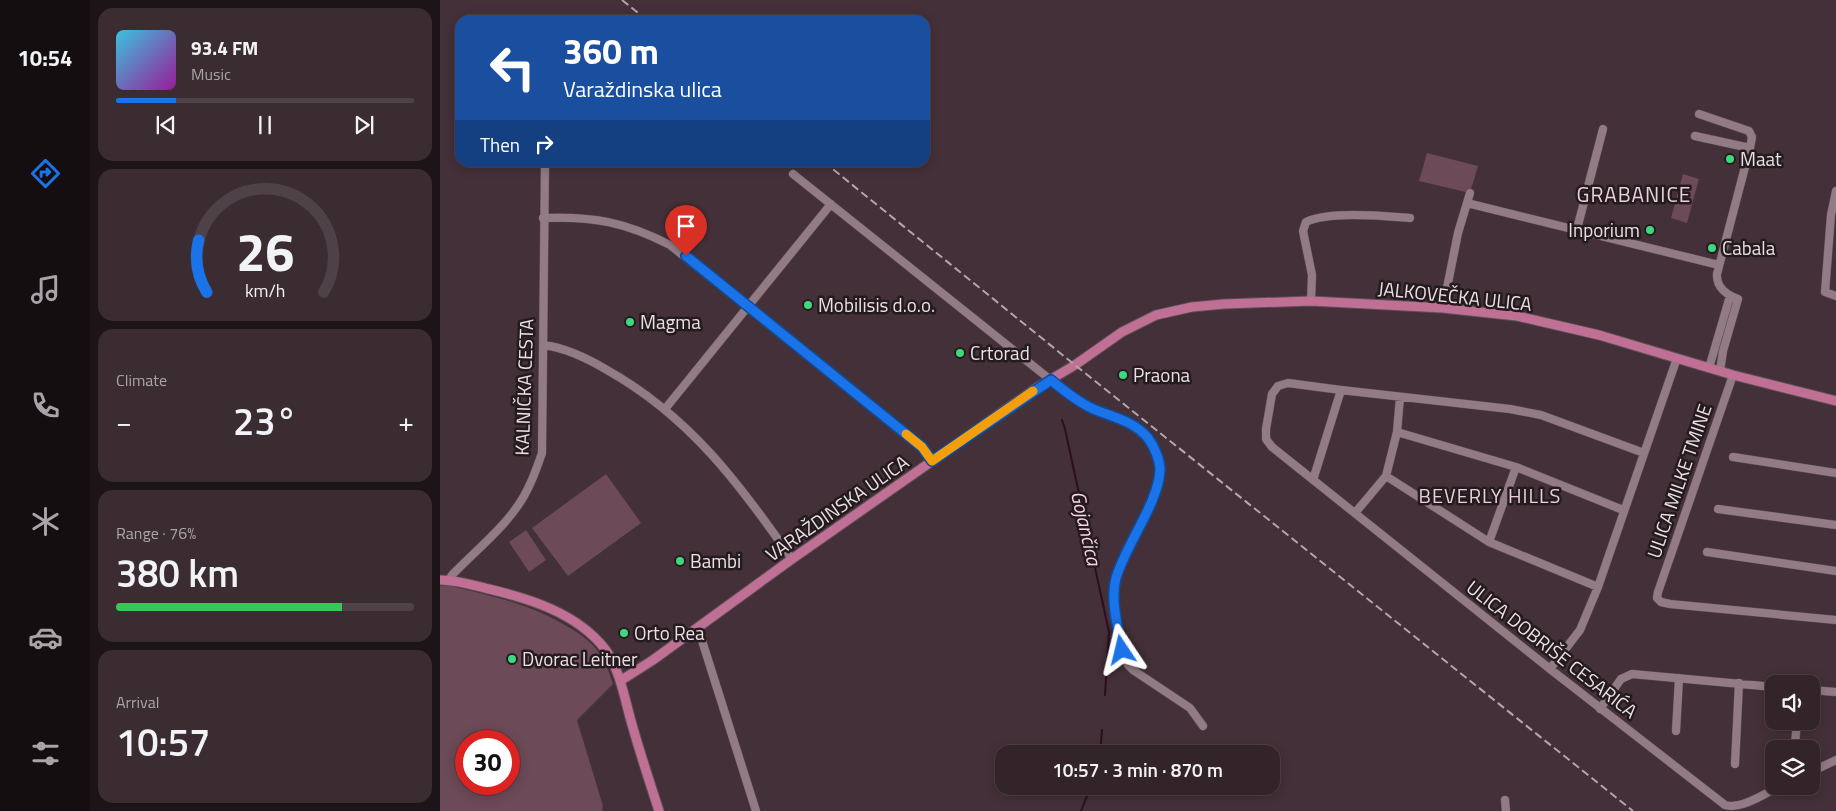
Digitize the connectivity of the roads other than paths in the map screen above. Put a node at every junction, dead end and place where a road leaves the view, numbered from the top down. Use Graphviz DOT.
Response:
graph roads {
  1 [pos="1699,114"];
  2 [pos="1603,129"];
  3 [pos="1695,136"];
  4 [pos="1750,148"];
  5 [pos="545,167"];
  6 [pos="793,174"];
  7 [pos="1836,191"];
  8 [pos="1470,193"];
  9 [pos="1467,203"];
  10 [pos="831,204"];
  11 [pos="544,218"];
  12 [pos="1410,218"];
  13 [pos="1577,229"];
  14 [pos="1832,264"];
  15 [pos="1719,265"];
  16 [pos="1730,296"];
  17 [pos="1836,296"];
  18 [pos="1311,301"];
  19 [pos="747,307"];
  20 [pos="1443,308"];
  21 [pos="544,345"];
  22 [pos="1677,358"];
  23 [pos="1074,365"];
  24 [pos="1709,368"];
  25 [pos="1720,371"];
  26 [pos="1732,375"];
  27 [pos="1051,380"];
  28 [pos="1341,390"];
  29 [pos="1400,397"];
  30 [pos="1836,401"];
  31 [pos="665,409"];
  32 [pos="1397,432"];
  33 [pos="1644,453"];
  34 [pos="1733,457"];
  35 [pos="932,461"];
  36 [pos="1516,467"];
  37 [pos="1836,473"];
  38 [pos="1386,476"];
  39 [pos="1313,480"];
  40 [pos="1718,509"];
  41 [pos="1623,510"];
  42 [pos="1355,513"];
  43 [pos="1836,525"];
  44 [pos="1489,542"];
  45 [pos="1707,552"];
  46 [pos="792,559"];
  47 [pos="1836,571"];
  48 [pos="444,580"];
  49 [pos="1598,587"];
  50 [pos="1836,620"];
  51 [pos="698,628"];
  52 [pos="1550,669"];
  53 [pos="1679,678"];
  54 [pos="620,681"];
  55 [pos="1739,683"];
  56 [pos="1765,686"];
  57 [pos="1820,691"];
  58 [pos="1836,692"];
  59 [pos="1600,709"];
  60 [pos="1203,726"];
  61 [pos="1676,731"];
  62 [pos="1836,760"];
  63 [pos="1735,764"];
  64 [pos="1820,768"];
  65 [pos="1765,793"];
  66 [pos="1505,800"];
  67 [pos="659,811"];
  68 [pos="756,811"];
  69 [pos="1506,811"];
  1 -- 4 [label="street"];
  2 -- 13 [label="street"];
  3 -- 4 [label="street"];
  4 -- 15 [label="street"];
  5 -- 11 [label="street, KALNIČKA CESTA"];
  6 -- 10 [label="street"];
  7 -- 14 [label="street"];
  8 -- 9 [label="street"];
  9 -- 13 [label="street"];
  9 -- 20 [label="street"];
  10 -- 19 [label="street"];
  10 -- 27 [label="street"];
  11 -- 19 [label="street"];
  11 -- 21 [label="street, KALNIČKA CESTA"];
  12 -- 18 [label="street"];
  13 -- 15 [label="street"];
  14 -- 17 [label="street"];
  15 -- 16 [label="street"];
  16 -- 24 [label="street"];
  16 -- 25 [label="street"];
  18 -- 20 [label="main road, JALKOVEČKA ULICA"];
  18 -- 23 [label="main road, JALKOVEČKA ULICA"];
  19 -- 31 [label="street"];
  19 -- 35 [label="street"];
  20 -- 22 [label="main road, JALKOVEČKA ULICA"];
  21 -- 31 [label="street"];
  21 -- 48 [label="street, KALNIČKA CESTA"];
  22 -- 24 [label="main road, JALKOVEČKA ULICA"];
  22 -- 33 [label="street"];
  23 -- 27 [label="main road, VARAŽDINSKA ULICA"];
  24 -- 25 [label="main road, JALKOVEČKA ULICA"];
  25 -- 26 [label="main road, JALKOVEČKA ULICA"];
  26 -- 30 [label="main road, JALKOVEČKA ULICA"];
  26 -- 50 [label="street, ULICA MILKE TMINE"];
  27 -- 35 [label="main road, VARAŽDINSKA ULICA"];
  27 -- 60 [label="street"];
  28 -- 29 [label="street, ULICA DOBRIŠE CESARIĆA"];
  28 -- 39 [label="street"];
  28 -- 39 [label="street, ULICA DOBRIŠE CESARIĆA"];
  29 -- 32 [label="street"];
  29 -- 33 [label="street, ULICA DOBRIŠE CESARIĆA"];
  31 -- 46 [label="street"];
  32 -- 36 [label="street"];
  32 -- 38 [label="street"];
  33 -- 41 [label="street"];
  34 -- 37 [label="street"];
  35 -- 46 [label="main road, VARAŽDINSKA ULICA"];
  36 -- 41 [label="street"];
  36 -- 44 [label="street"];
  38 -- 42 [label="street"];
  38 -- 44 [label="street"];
  39 -- 42 [label="street, ULICA DOBRIŠE CESARIĆA"];
  40 -- 43 [label="street"];
  41 -- 49 [label="street"];
  42 -- 52 [label="street, ULICA DOBRIŠE CESARIĆA"];
  44 -- 49 [label="street"];
  45 -- 47 [label="street"];
  46 -- 51 [label="main road, VARAŽDINSKA ULICA"];
  48 -- 54 [label="main road"];
  49 -- 52 [label="street"];
  51 -- 54 [label="main road, VARAŽDINSKA ULICA"];
  51 -- 68 [label="street"];
  52 -- 59 [label="street, ULICA DOBRIŠE CESARIĆA"];
  53 -- 55 [label="street"];
  53 -- 59 [label="street"];
  53 -- 61 [label="street"];
  54 -- 67 [label="main road"];
  55 -- 56 [label="street"];
  55 -- 63 [label="street"];
  57 -- 58 [label="street"];
  59 -- 65 [label="street, ULICA DOBRIŠE CESARIĆA"];
  62 -- 64 [label="street"];
  66 -- 69 [label="street"];
}
